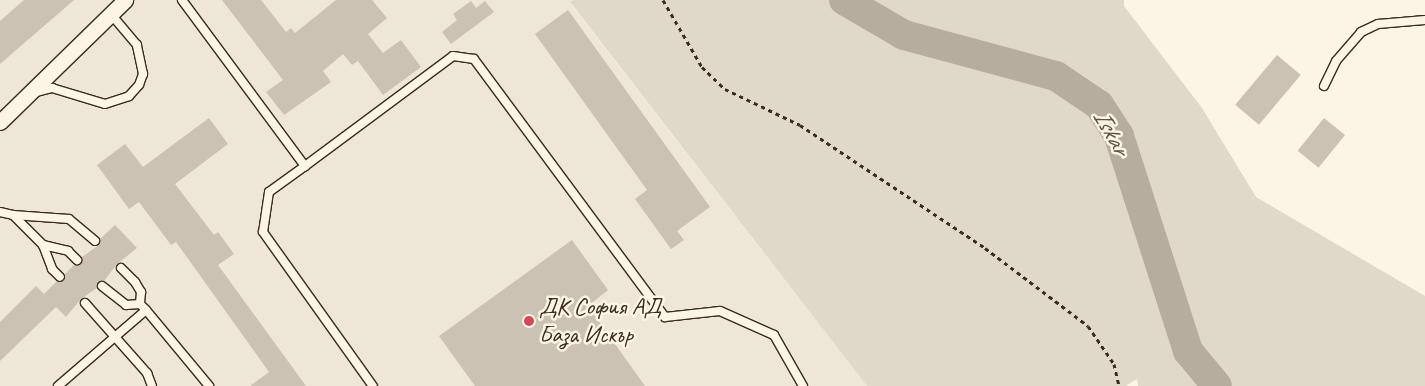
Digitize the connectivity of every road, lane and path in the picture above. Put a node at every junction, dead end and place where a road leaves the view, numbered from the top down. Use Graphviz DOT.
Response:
graph roads {
  1 [pos="126,0"];
  2 [pos="182,0"];
  3 [pos="663,0"];
  4 [pos="110,13"];
  5 [pos="1425,20"];
  6 [pos="1324,86"];
  7 [pos="28,94"];
  8 [pos="0,122"];
  9 [pos="305,166"];
  10 [pos="0,212"];
  11 [pos="13,215"];
  12 [pos="96,241"];
  13 [pos="43,245"];
  14 [pos="77,260"];
  15 [pos="122,268"];
  16 [pos="60,277"];
  17 [pos="102,286"];
  18 [pos="85,303"];
  19 [pos="140,304"];
  20 [pos="146,310"];
  21 [pos="116,336"];
  22 [pos="58,386"];
  23 [pos="152,386"];
  24 [pos="209,386"];
  25 [pos="373,386"];
  26 [pos="803,386"];
  27 [pos="1119,386"];
  1 -- 4 [label="street"];
  2 -- 9 [label="lane"];
  3 -- 27 [label="path"];
  4 -- 7 [label="street"];
  4 -- 7 [label="lane"];
  5 -- 6 [label="lane"];
  7 -- 8 [label="street"];
  9 -- 25 [label="lane"];
  9 -- 26 [label="lane"];
  10 -- 11 [label="lane"];
  11 -- 12 [label="lane"];
  11 -- 13 [label="lane"];
  13 -- 14 [label="lane"];
  13 -- 16 [label="lane"];
  15 -- 19 [label="lane"];
  17 -- 19 [label="lane"];
  18 -- 21 [label="lane"];
  19 -- 20 [label="lane"];
  20 -- 21 [label="lane"];
  20 -- 24 [label="lane"];
  21 -- 22 [label="lane"];
  21 -- 23 [label="lane"];
}
